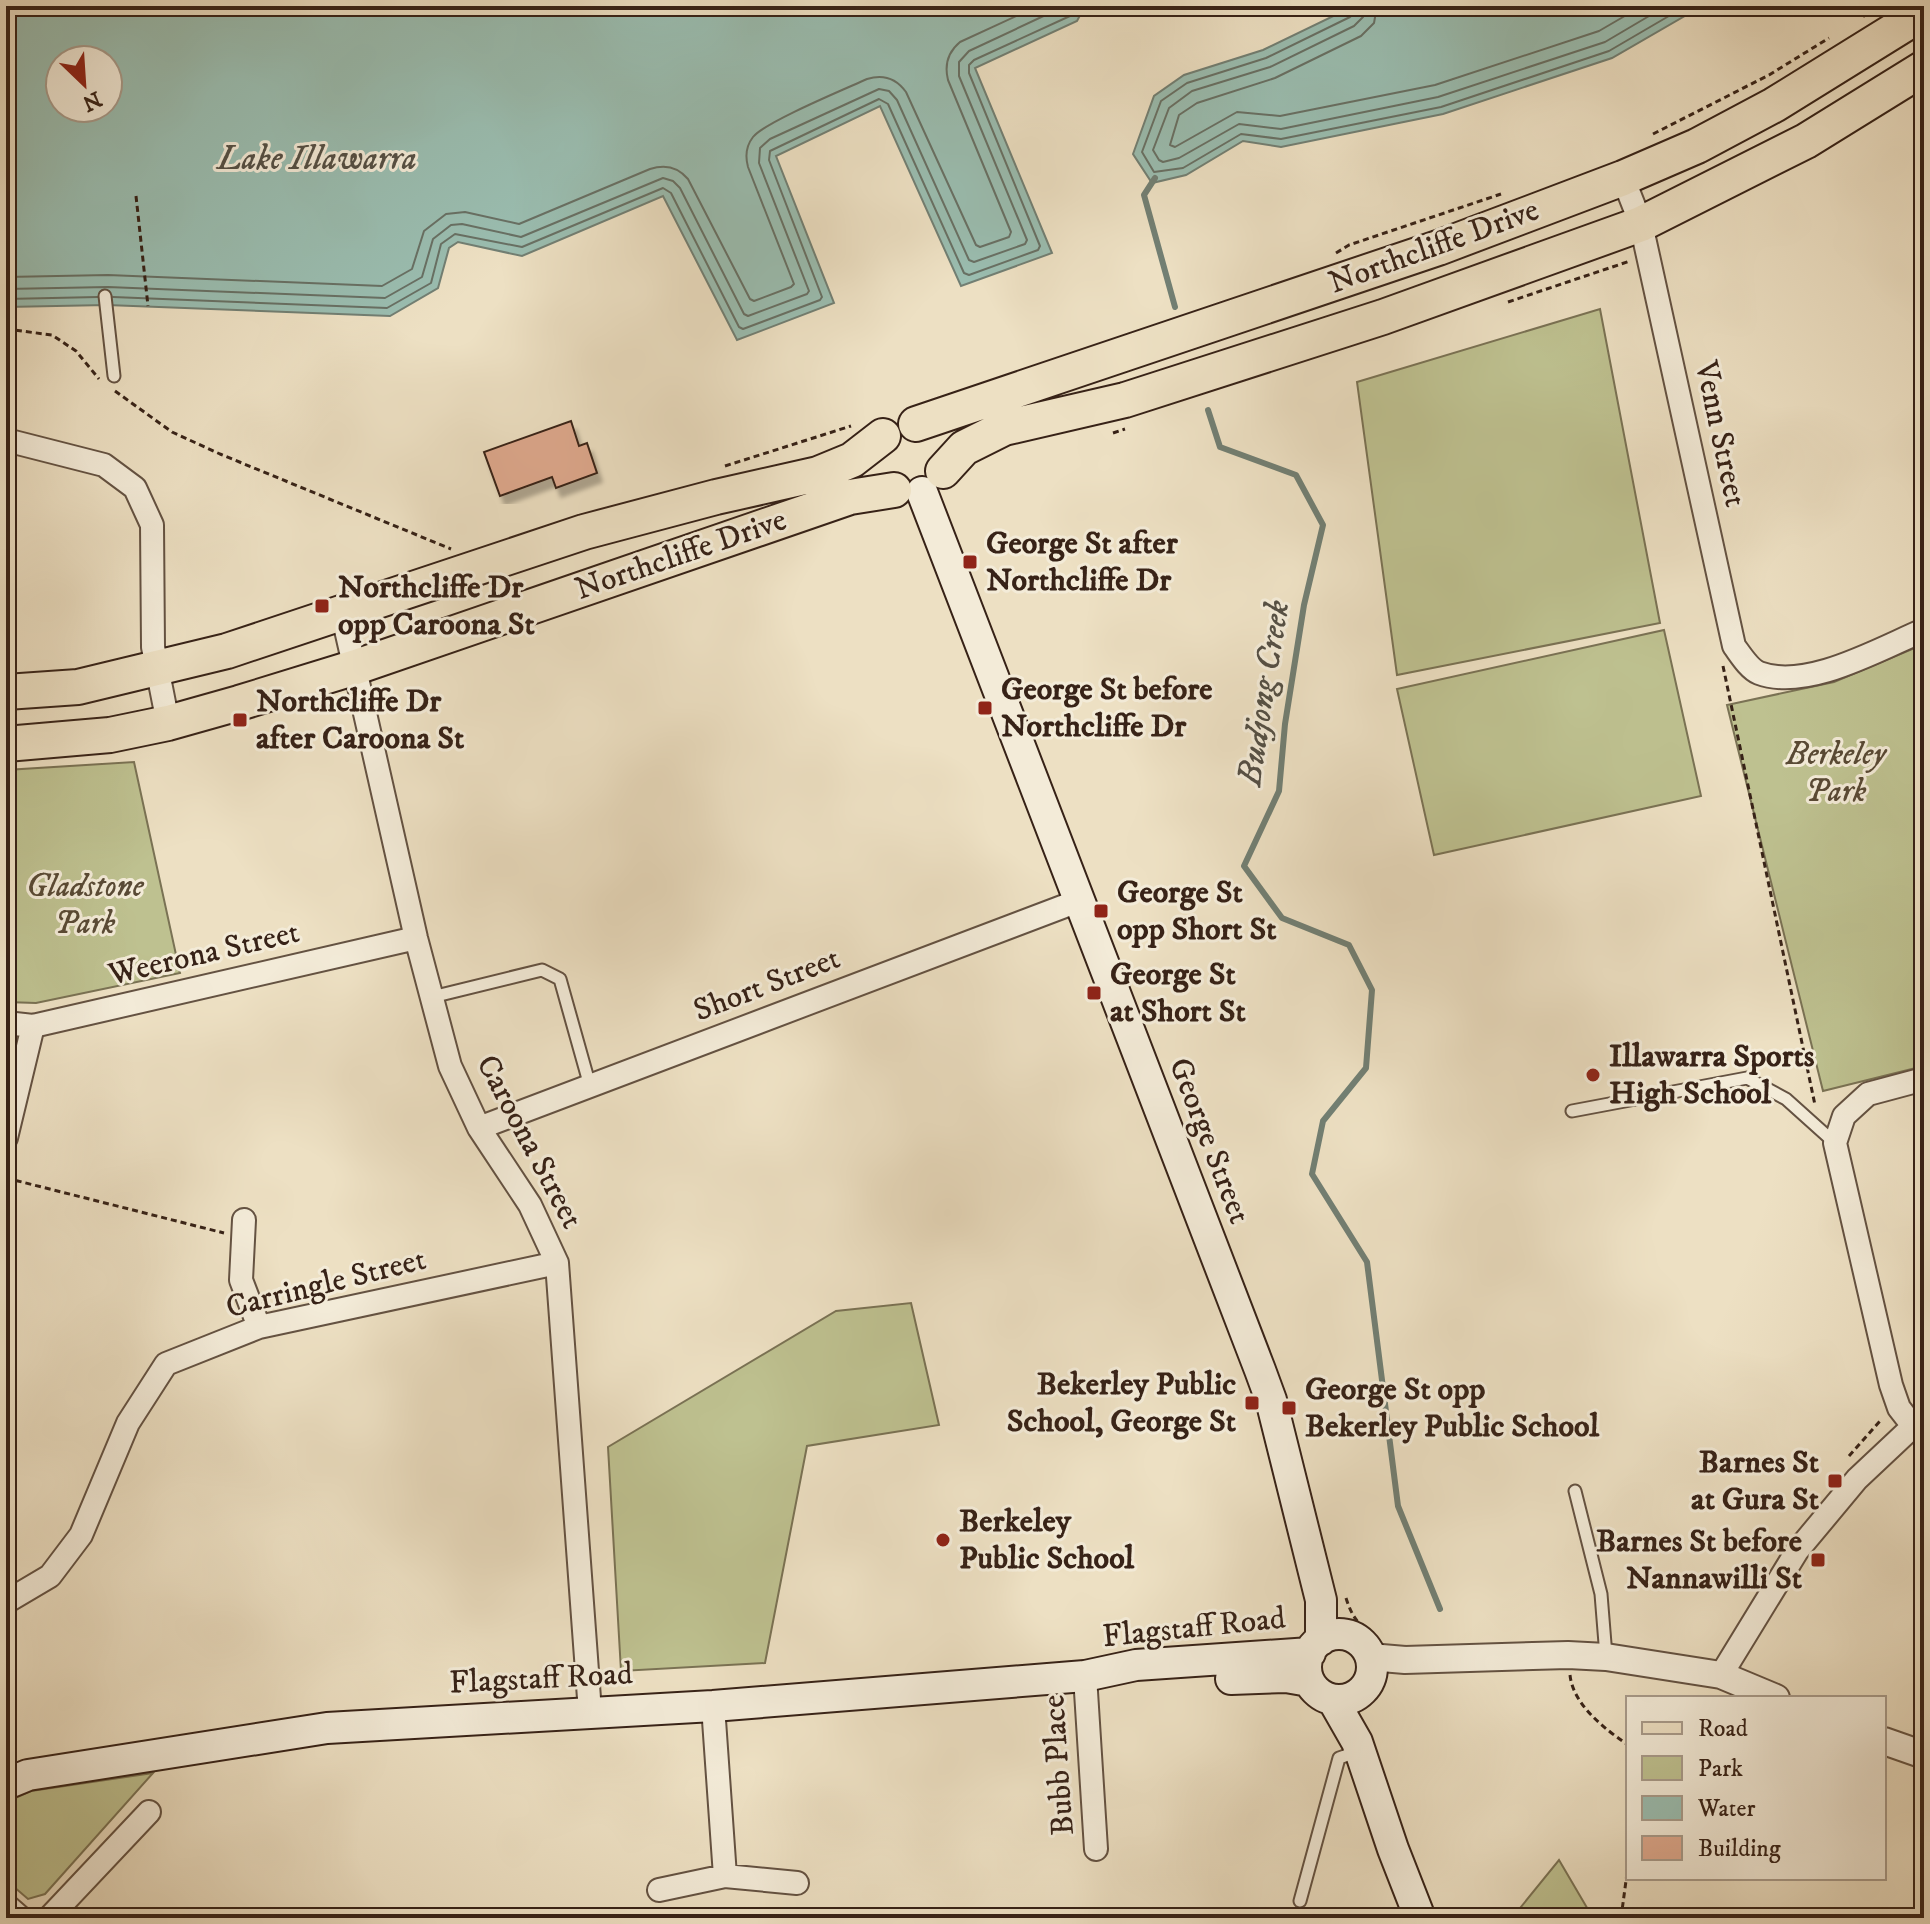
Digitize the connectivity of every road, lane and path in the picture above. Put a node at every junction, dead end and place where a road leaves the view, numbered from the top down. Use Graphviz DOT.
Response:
graph roads {
  1 [pos="1869,6"];
  2 [pos="1922,17"];
  3 [pos="1853,23"];
  4 [pos="1829,38"];
  5 [pos="1924,68"];
  6 [pos="1651,135"];
  7 [pos="1623,178"];
  8 [pos="1504,193"];
  9 [pos="136,196"];
  10 [pos="1641,224"];
  11 [pos="1328,258"];
  12 [pos="1637,259"];
  13 [pos="105,296"];
  14 [pos="1502,304"];
  15 [pos="148,306"];
  16 [pos="6,329"];
  17 [pos="114,376"];
  18 [pos="916,424"];
  19 [pos="1128,428"];
  20 [pos="869,430"];
  21 [pos="1113,433"];
  22 [pos="6,440"];
  23 [pos="725,466"];
  24 [pos="920,485"];
  25 [pos="453,550"];
  26 [pos="342,612"];
  27 [pos="1924,630"];
  28 [pos="1720,655"];
  29 [pos="356,667"];
  30 [pos="157,669"];
  31 [pos="6,692"];
  32 [pos="168,723"];
  33 [pos="6,744"];
  34 [pos="1078,901"];
  35 [pos="416,938"];
  36 [pos="432,997"];
  37 [pos="6,1023"];
  38 [pos="33,1026"];
  39 [pos="1924,1079"];
  40 [pos="590,1086"];
  41 [pos="1572,1111"];
  42 [pos="479,1128"];
  43 [pos="1828,1137"];
  44 [pos="6,1138"];
  45 [pos="6,1178"];
  46 [pos="244,1229"];
  47 [pos="557,1263"];
  48 [pos="259,1327"];
  49 [pos="1884,1417"];
  50 [pos="1918,1421"];
  51 [pos="1846,1461"];
  52 [pos="1575,1491"];
  53 [pos="1332,1592"];
  54 [pos="6,1602"];
  55 [pos="1321,1652"];
  56 [pos="1568,1655"];
  57 [pos="1606,1657"];
  58 [pos="1362,1673"];
  59 [pos="1721,1675"];
  60 [pos="1085,1676"];
  61 [pos="1771,1696"];
  62 [pos="713,1706"];
  63 [pos="590,1712"];
  64 [pos="1886,1742"];
  65 [pos="1626,1743"];
  66 [pos="1358,1747"];
  67 [pos="1924,1755"];
  68 [pos="6,1784"];
  69 [pos="149,1812"];
  70 [pos="1096,1849"];
  71 [pos="725,1876"];
  72 [pos="1626,1880"];
  73 [pos="797,1883"];
  74 [pos="659,1890"];
  75 [pos="1300,1901"];
  76 [pos="6,1905"];
  77 [pos="21,1918"];
  78 [pos="49,1918"];
  79 [pos="1420,1918"];
  80 [pos="1621,1918"];
  1 -- 3 [label="path"];
  2 -- 7 [label="main road, Northcliffe Drive"];
  4 -- 6 [label="path"];
  5 -- 10 [label="main road, Northcliffe Drive"];
  7 -- 10 [label="street, Venn Street"];
  7 -- 18 [label="main road, Northcliffe Drive"];
  8 -- 11 [label="path"];
  9 -- 15 [label="path"];
  10 -- 24 [label="main road, Northcliffe Drive"];
  10 -- 27 [label="street, Venn Street"];
  12 -- 14 [label="path"];
  13 -- 17 [label="lane"];
  16 -- 25 [label="path"];
  18 -- 20 [label="main road, Northcliffe Drive"];
  18 -- 24 [label="main road"];
  19 -- 21 [label="path"];
  20 -- 23 [label="path"];
  20 -- 24 [label="main road"];
  20 -- 26 [label="main road, Northcliffe Drive"];
  22 -- 30 [label="street"];
  24 -- 29 [label="main road, Northcliffe Drive"];
  24 -- 34 [label="main road, George Street"];
  26 -- 29 [label="street, Caroona Street"];
  26 -- 30 [label="main road, Northcliffe Drive"];
  28 -- 43 [label="path"];
  29 -- 32 [label="main road, Northcliffe Drive"];
  29 -- 35 [label="street, Caroona Street"];
  30 -- 31 [label="main road, Northcliffe Drive"];
  30 -- 32 [label="street"];
  32 -- 33 [label="main road, Northcliffe Drive"];
  34 -- 40 [label="street, Short Street"];
  34 -- 53 [label="main road, George Street"];
  35 -- 36 [label="street, Caroona Street"];
  35 -- 38 [label="street, Weerona Street"];
  36 -- 40 [label="lane"];
  36 -- 42 [label="street, Caroona Street"];
  37 -- 38 [label="street, Weerona Street"];
  38 -- 44 [label="street"];
  39 -- 43 [label="street"];
  40 -- 42 [label="street, Short Street"];
  41 -- 43 [label="lane"];
  42 -- 47 [label="street, Caroona Street"];
  43 -- 50 [label="street"];
  45 -- 46 [label="path"];
  46 -- 48 [label="street"];
  47 -- 48 [label="street, Carringle Street"];
  47 -- 63 [label="street, Caroona Street"];
  48 -- 54 [label="street, Carringle Street"];
  49 -- 51 [label="path"];
  50 -- 59 [label="street"];
  52 -- 57 [label="lane"];
  53 -- 55 [label="main road, George Street"];
  53 -- 58 [label="path"];
  55 -- 58 [label="main road"];
  55 -- 58 [label="main road"];
  55 -- 60 [label="main road, Flagstaff Road"];
  56 -- 57 [label="street"];
  56 -- 58 [label="street"];
  56 -- 65 [label="path"];
  57 -- 59 [label="street"];
  58 -- 66 [label="main road"];
  59 -- 61 [label="street"];
  60 -- 62 [label="main road, Flagstaff Road"];
  60 -- 70 [label="street, Bubb Place"];
  62 -- 63 [label="main road, Flagstaff Road"];
  62 -- 71 [label="street"];
  63 -- 68 [label="main road, Flagstaff Road"];
  64 -- 67 [label="street"];
  66 -- 75 [label="lane"];
  66 -- 79 [label="main road"];
  69 -- 78 [label="street"];
  71 -- 73 [label="street"];
  71 -- 74 [label="street"];
  72 -- 80 [label="path"];
  76 -- 77 [label="street"];
}
